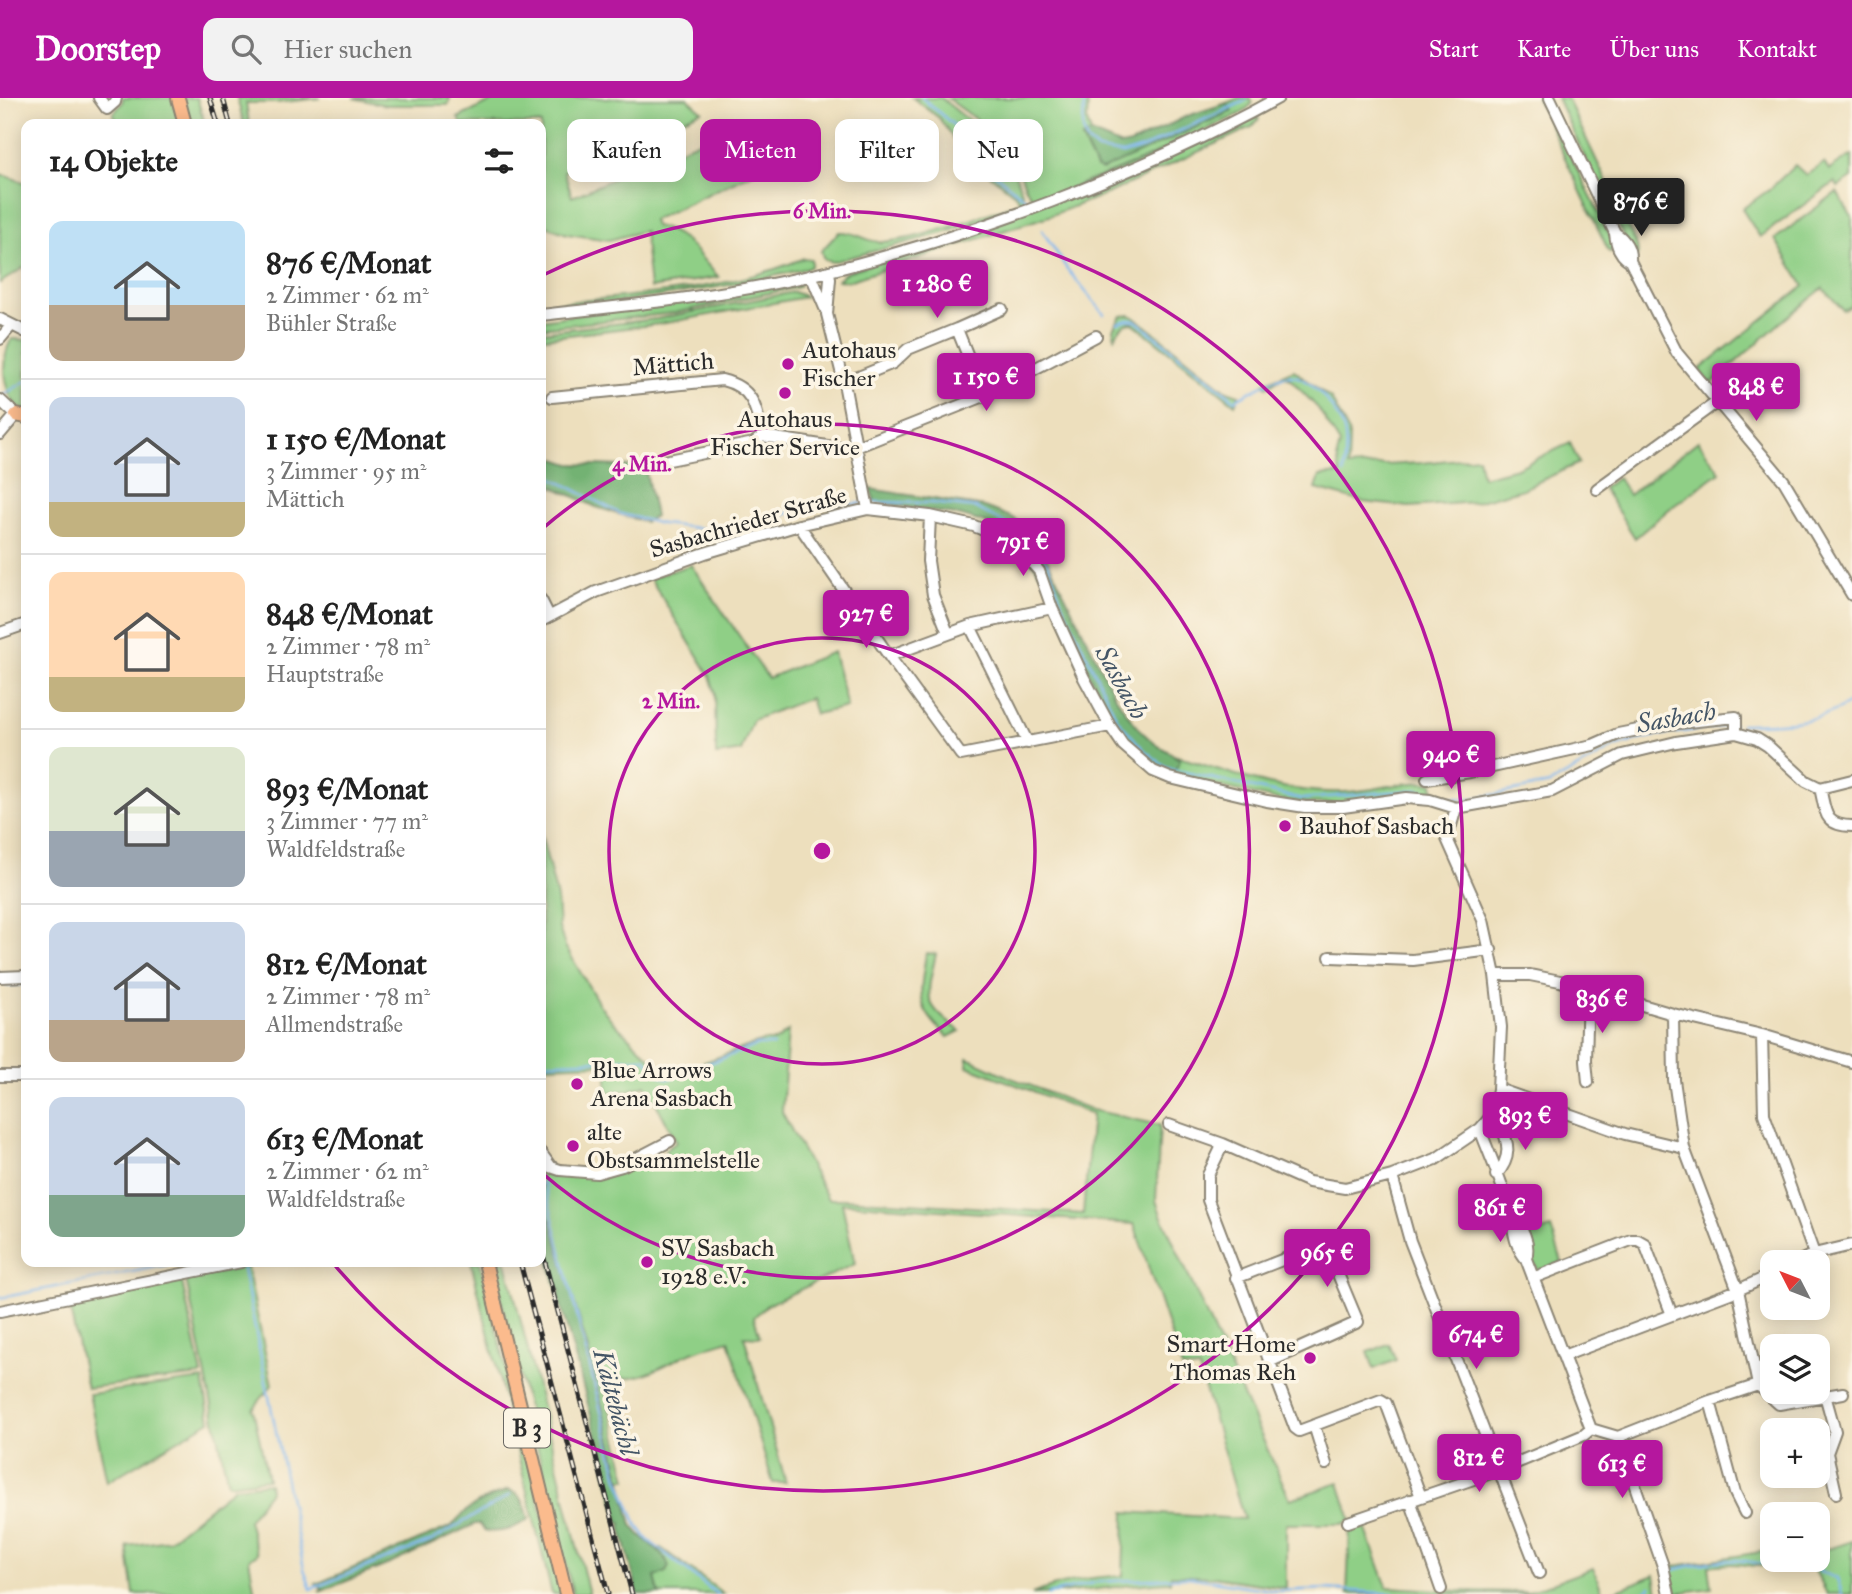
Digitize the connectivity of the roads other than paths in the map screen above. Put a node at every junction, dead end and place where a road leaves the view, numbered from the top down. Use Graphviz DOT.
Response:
graph roads {
  1 [pos="99,98"];
  2 [pos="116,98"];
  3 [pos="178,98"];
  4 [pos="1278,98"];
  5 [pos="1550,98"];
  6 [pos="184,119"];
  7 [pos="829,271"];
  8 [pos="811,275"];
  9 [pos="1002,309"];
  10 [pos="546,314"];
  11 [pos="827,314"];
  12 [pos="0,319"];
  13 [pos="11,326"];
  14 [pos="957,329"];
  15 [pos="21,330"];
  16 [pos="1096,335"];
  17 [pos="0,339"];
  18 [pos="844,383"];
  19 [pos="984,396"];
  20 [pos="552,397"];
  21 [pos="1717,402"];
  22 [pos="9,410"];
  23 [pos="0,434"];
  24 [pos="762,436"];
  25 [pos="856,447"];
  26 [pos="654,463"];
  27 [pos="1597,489"];
  28 [pos="867,507"];
  29 [pos="930,516"];
  30 [pos="799,525"];
  31 [pos="1852,595"];
  32 [pos="1052,608"];
  33 [pos="546,617"];
  34 [pos="21,626"];
  35 [pos="970,626"];
  36 [pos="0,633"];
  37 [pos="948,633"];
  38 [pos="889,656"];
  39 [pos="1110,726"];
  40 [pos="1736,728"];
  41 [pos="1028,743"];
  42 [pos="1427,779"];
  43 [pos="1852,780"];
  44 [pos="1820,788"];
  45 [pos="1456,808"];
  46 [pos="1852,826"];
  47 [pos="1491,950"];
  48 [pos="1330,957"];
  49 [pos="1495,975"];
  50 [pos="21,976"];
  51 [pos="0,977"];
  52 [pos="1588,990"];
  53 [pos="1673,1014"];
  54 [pos="1762,1035"];
  55 [pos="1852,1062"];
  56 [pos="0,1076"];
  57 [pos="21,1076"];
  58 [pos="1588,1082"];
  59 [pos="1498,1088"];
  60 [pos="1500,1123"];
  61 [pos="1169,1125"];
  62 [pos="1480,1129"];
  63 [pos="670,1140"];
  64 [pos="1223,1144"];
  65 [pos="1684,1148"];
  66 [pos="546,1162"];
  67 [pos="1496,1175"];
  68 [pos="1392,1176"];
  69 [pos="1852,1245"];
  70 [pos="1813,1250"];
  71 [pos="1830,1250"];
  72 [pos="216,1267"];
  73 [pos="486,1267"];
  74 [pos="1236,1278"];
  75 [pos="1533,1278"];
  76 [pos="1760,1280"];
  77 [pos="1738,1290"];
  78 [pos="0,1311"];
  79 [pos="1672,1315"];
  80 [pos="1563,1356"];
  81 [pos="1269,1362"];
  82 [pos="1760,1368"];
  83 [pos="1755,1370"];
  84 [pos="1758,1385"];
  85 [pos="1843,1393"];
  86 [pos="1830,1394"];
  87 [pos="1710,1401"];
  88 [pos="1828,1404"];
  89 [pos="1314,1426"];
  90 [pos="1591,1429"];
  91 [pos="1618,1437"];
  92 [pos="1326,1464"];
  93 [pos="1497,1471"];
  94 [pos="1836,1493"];
  95 [pos="1415,1498"];
  96 [pos="1745,1513"];
  97 [pos="1348,1522"];
  98 [pos="1539,1573"];
  99 [pos="1441,1589"];
  100 [pos="566,1594"];
  101 [pos="1669,1594"];
  1 -- 2 [label="street"];
  3 -- 6 [label="main road"];
  4 -- 7 [label="street"];
  5 -- 21 [label="street"];
  7 -- 8 [label="street"];
  7 -- 11 [label="street"];
  8 -- 10 [label="street"];
  8 -- 11 [label="street"];
  9 -- 14 [label="street"];
  11 -- 18 [label="street"];
  12 -- 13 [label="street"];
  13 -- 15 [label="street"];
  13 -- 17 [label="street"];
  14 -- 18 [label="street"];
  14 -- 19 [label="street"];
  16 -- 19 [label="street"];
  18 -- 25 [label="street"];
  19 -- 25 [label="street"];
  20 -- 24 [label="street, Mättich"];
  21 -- 27 [label="street"];
  21 -- 31 [label="street"];
  22 -- 23 [label="street"];
  24 -- 25 [label="street"];
  24 -- 26 [label="street"];
  25 -- 28 [label="street"];
  28 -- 29 [label="street, Sasbachrieder Straße"];
  28 -- 30 [label="street, Sasbachrieder Straße"];
  29 -- 32 [label="street, Sasbachrieder Straße"];
  29 -- 37 [label="street"];
  30 -- 33 [label="street, Sasbachrieder Straße"];
  30 -- 38 [label="street"];
  32 -- 35 [label="street"];
  32 -- 39 [label="street, Sasbachrieder Straße"];
  34 -- 36 [label="street"];
  35 -- 37 [label="street"];
  35 -- 41 [label="street"];
  37 -- 38 [label="street"];
  38 -- 41 [label="street"];
  39 -- 41 [label="street"];
  39 -- 45 [label="street, Sasbachrieder Straße"];
  40 -- 42 [label="street"];
  40 -- 44 [label="street"];
  40 -- 45 [label="street, Sasbachrieder Straße"];
  43 -- 44 [label="street"];
  44 -- 46 [label="street"];
  45 -- 47 [label="street"];
  47 -- 48 [label="street"];
  47 -- 49 [label="street"];
  49 -- 52 [label="street"];
  49 -- 59 [label="street"];
  50 -- 51 [label="street"];
  52 -- 53 [label="street"];
  52 -- 58 [label="street"];
  53 -- 54 [label="street"];
  53 -- 65 [label="street"];
  54 -- 55 [label="street"];
  54 -- 70 [label="street"];
  56 -- 57 [label="street"];
  59 -- 62 [label="street"];
  59 -- 65 [label="street"];
  60 -- 67 [label="street"];
  61 -- 64 [label="street"];
  62 -- 67 [label="street"];
  62 -- 68 [label="street"];
  63 -- 66 [label="street"];
  64 -- 68 [label="street"];
  64 -- 74 [label="street"];
  65 -- 77 [label="street"];
  67 -- 75 [label="street"];
  68 -- 93 [label="street"];
  69 -- 71 [label="street"];
  72 -- 78 [label="street"];
  73 -- 100 [label="main road, B 3"];
  74 -- 81 [label="street"];
  74 -- 81 [label="street"];
  75 -- 79 [label="street"];
  75 -- 80 [label="street"];
  76 -- 77 [label="street"];
  77 -- 79 [label="street"];
  77 -- 83 [label="street"];
  79 -- 80 [label="street"];
  80 -- 90 [label="street"];
  81 -- 89 [label="street"];
  82 -- 83 [label="street"];
  83 -- 84 [label="street"];
  84 -- 87 [label="street"];
  85 -- 86 [label="street"];
  87 -- 91 [label="street"];
  87 -- 96 [label="street"];
  88 -- 94 [label="street"];
  89 -- 92 [label="street"];
  89 -- 95 [label="street"];
  90 -- 91 [label="street"];
  90 -- 93 [label="street"];
  91 -- 101 [label="street"];
  93 -- 95 [label="street"];
  93 -- 98 [label="street"];
  95 -- 97 [label="street"];
  95 -- 99 [label="street"];
}
